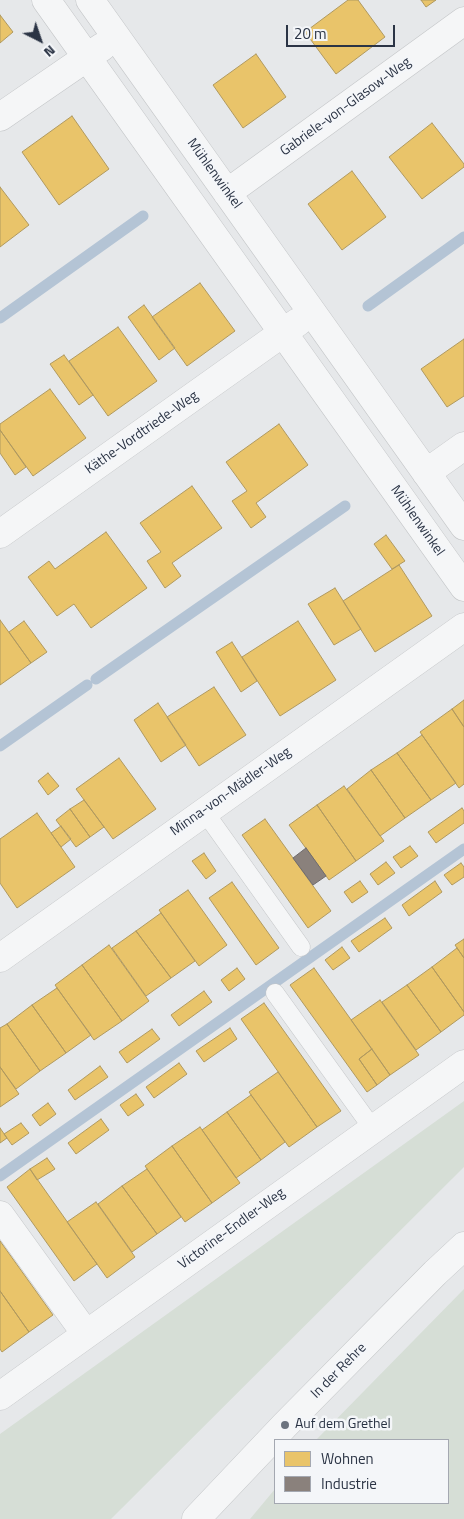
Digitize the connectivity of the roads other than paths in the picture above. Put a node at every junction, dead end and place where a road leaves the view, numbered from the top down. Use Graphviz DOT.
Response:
graph roads {
  1 [pos="46,0"];
  2 [pos="90,0"];
  3 [pos="464,21"];
  4 [pos="115,36"];
  5 [pos="87,58"];
  6 [pos="0,117"];
  7 [pos="227,193"];
  8 [pos="312,312"];
  9 [pos="284,332"];
  10 [pos="464,446"];
  11 [pos="426,473"];
  12 [pos="464,526"];
  13 [pos="0,534"];
  14 [pos="464,587"];
  15 [pos="464,627"];
  16 [pos="204,811"];
  17 [pos="301,947"];
  18 [pos="0,958"];
  19 [pos="275,993"];
  20 [pos="464,1064"];
  21 [pos="372,1129"];
  22 [pos="0,1215"];
  23 [pos="464,1246"];
  24 [pos="86,1334"];
  25 [pos="0,1396"];
  26 [pos="196,1519"];
  1 -- 5 [label="street, Mühlenwinkel"];
  2 -- 4 [label="street, Mühlenwinkel"];
  3 -- 7 [label="street, Gabriele-von-Glasow-Weg"];
  4 -- 5 [label="street"];
  4 -- 7 [label="street, Mühlenwinkel"];
  5 -- 6 [label="street"];
  5 -- 9 [label="street, Mühlenwinkel"];
  7 -- 8 [label="street, Mühlenwinkel"];
  8 -- 9 [label="street"];
  8 -- 11 [label="street, Mühlenwinkel"];
  9 -- 13 [label="street, Käthe-Vordtriede-Weg"];
  9 -- 14 [label="street, Mühlenwinkel"];
  10 -- 11 [label="street"];
  11 -- 12 [label="street, Mühlenwinkel"];
  15 -- 16 [label="street, Minna-von-Mädler-Weg"];
  16 -- 17 [label="lane"];
  16 -- 18 [label="street, Minna-von-Mädler-Weg"];
  19 -- 21 [label="lane"];
  20 -- 21 [label="street, Victorine-Endler-Weg"];
  21 -- 24 [label="street, Victorine-Endler-Weg"];
  22 -- 24 [label="street"];
  23 -- 26 [label="street, In der Rehre"];
  24 -- 25 [label="street, Victorine-Endler-Weg"];
}
